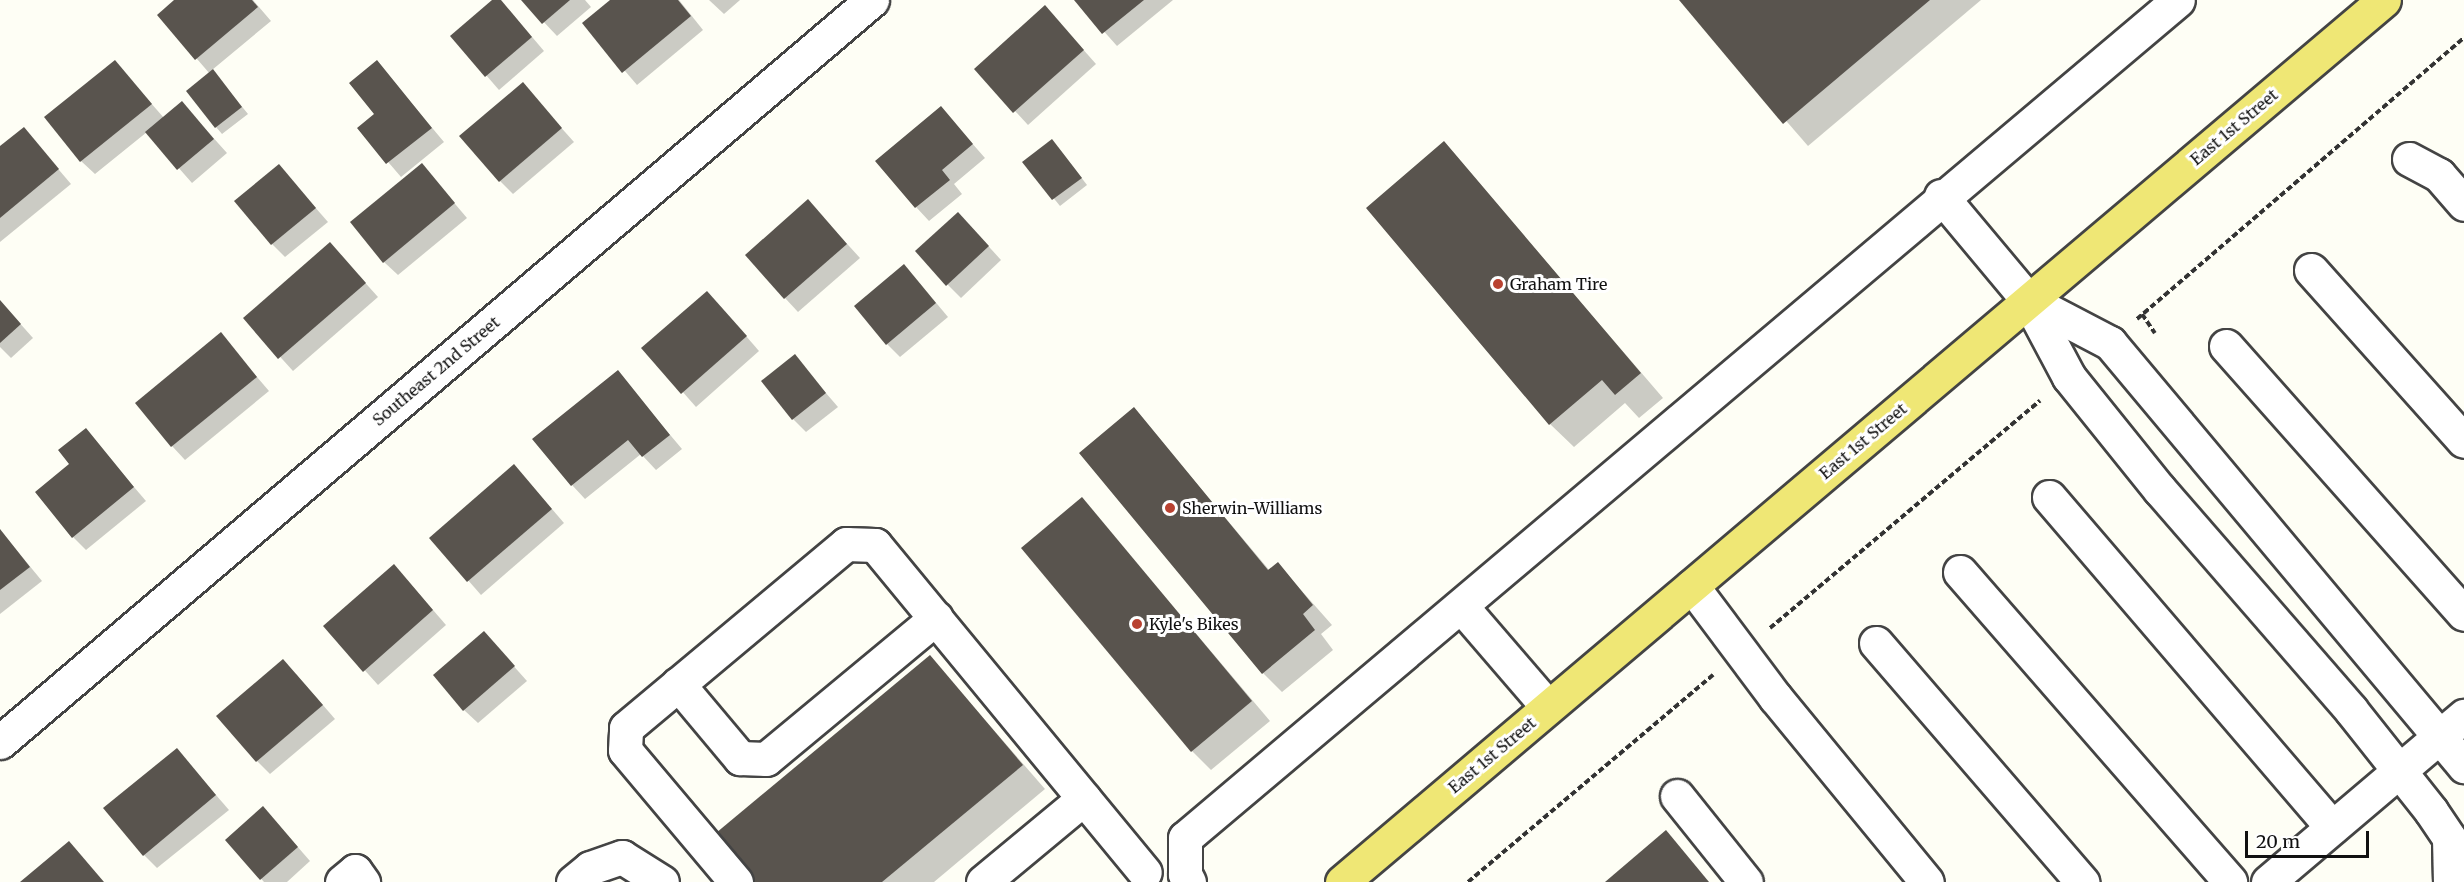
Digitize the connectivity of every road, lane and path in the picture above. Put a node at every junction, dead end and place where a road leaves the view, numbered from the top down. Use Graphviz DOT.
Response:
graph roads {
  1 [pos="873,0"];
  2 [pos="2178,0"];
  3 [pos="2384,0"];
  4 [pos="2464,38"];
  5 [pos="2409,159"];
  6 [pos="1941,196"];
  7 [pos="2464,204"];
  8 [pos="2311,270"];
  9 [pos="2028,300"];
  10 [pos="2110,343"];
  11 [pos="2226,346"];
  12 [pos="2069,377"];
  13 [pos="2464,441"];
  14 [pos="2049,497"];
  15 [pos="1960,573"];
  16 [pos="1692,586"];
  17 [pos="1461,606"];
  18 [pos="2464,614"];
  19 [pos="936,618"];
  20 [pos="1876,643"];
  21 [pos="1742,651"];
  22 [pos="678,684"];
  23 [pos="1548,707"];
  24 [pos="2464,716"];
  25 [pos="2439,737"];
  26 [pos="0,742"];
  27 [pos="2464,766"];
  28 [pos="2399,770"];
  29 [pos="1677,796"];
  30 [pos="1084,798"];
  31 [pos="2332,827"];
  32 [pos="1185,838"];
  33 [pos="2450,870"];
  34 [pos="1139,877"];
  35 [pos="342,882"];
  36 [pos="363,882"];
  37 [pos="573,882"];
  38 [pos="662,882"];
  39 [pos="736,882"];
  40 [pos="984,882"];
  41 [pos="1189,882"];
  42 [pos="1342,882"];
  43 [pos="1468,882"];
  44 [pos="1746,882"];
  45 [pos="1928,882"];
  46 [pos="2082,882"];
  47 [pos="2230,882"];
  48 [pos="2268,882"];
  1 -- 26 [label="street, Southeast 2nd Street"];
  2 -- 6 [label="street"];
  3 -- 9 [label="main road, East 1st Street"];
  4 -- 10 [label="path"];
  5 -- 7 [label="street"];
  6 -- 9 [label="street"];
  6 -- 17 [label="street"];
  8 -- 13 [label="street"];
  9 -- 10 [label="street"];
  9 -- 12 [label="street"];
  9 -- 16 [label="main road, East 1st Street"];
  10 -- 25 [label="street"];
  11 -- 18 [label="street"];
  12 -- 21 [label="path"];
  12 -- 28 [label="street"];
  14 -- 31 [label="street"];
  15 -- 47 [label="street"];
  16 -- 21 [label="street"];
  16 -- 23 [label="main road, East 1st Street"];
  17 -- 23 [label="street"];
  17 -- 32 [label="street"];
  19 -- 22 [label="street"];
  19 -- 22 [label="street"];
  19 -- 30 [label="street"];
  20 -- 46 [label="street"];
  21 -- 43 [label="path"];
  21 -- 45 [label="street"];
  22 -- 39 [label="street"];
  23 -- 42 [label="main road, East 1st Street"];
  24 -- 25 [label="street"];
  25 -- 27 [label="street"];
  25 -- 28 [label="street"];
  28 -- 31 [label="street"];
  28 -- 33 [label="street"];
  29 -- 44 [label="street"];
  30 -- 34 [label="street"];
  30 -- 40 [label="street"];
  31 -- 48 [label="street"];
  32 -- 34 [label="street"];
  32 -- 41 [label="street"];
  35 -- 36 [label="street"];
  37 -- 38 [label="street"];
}
